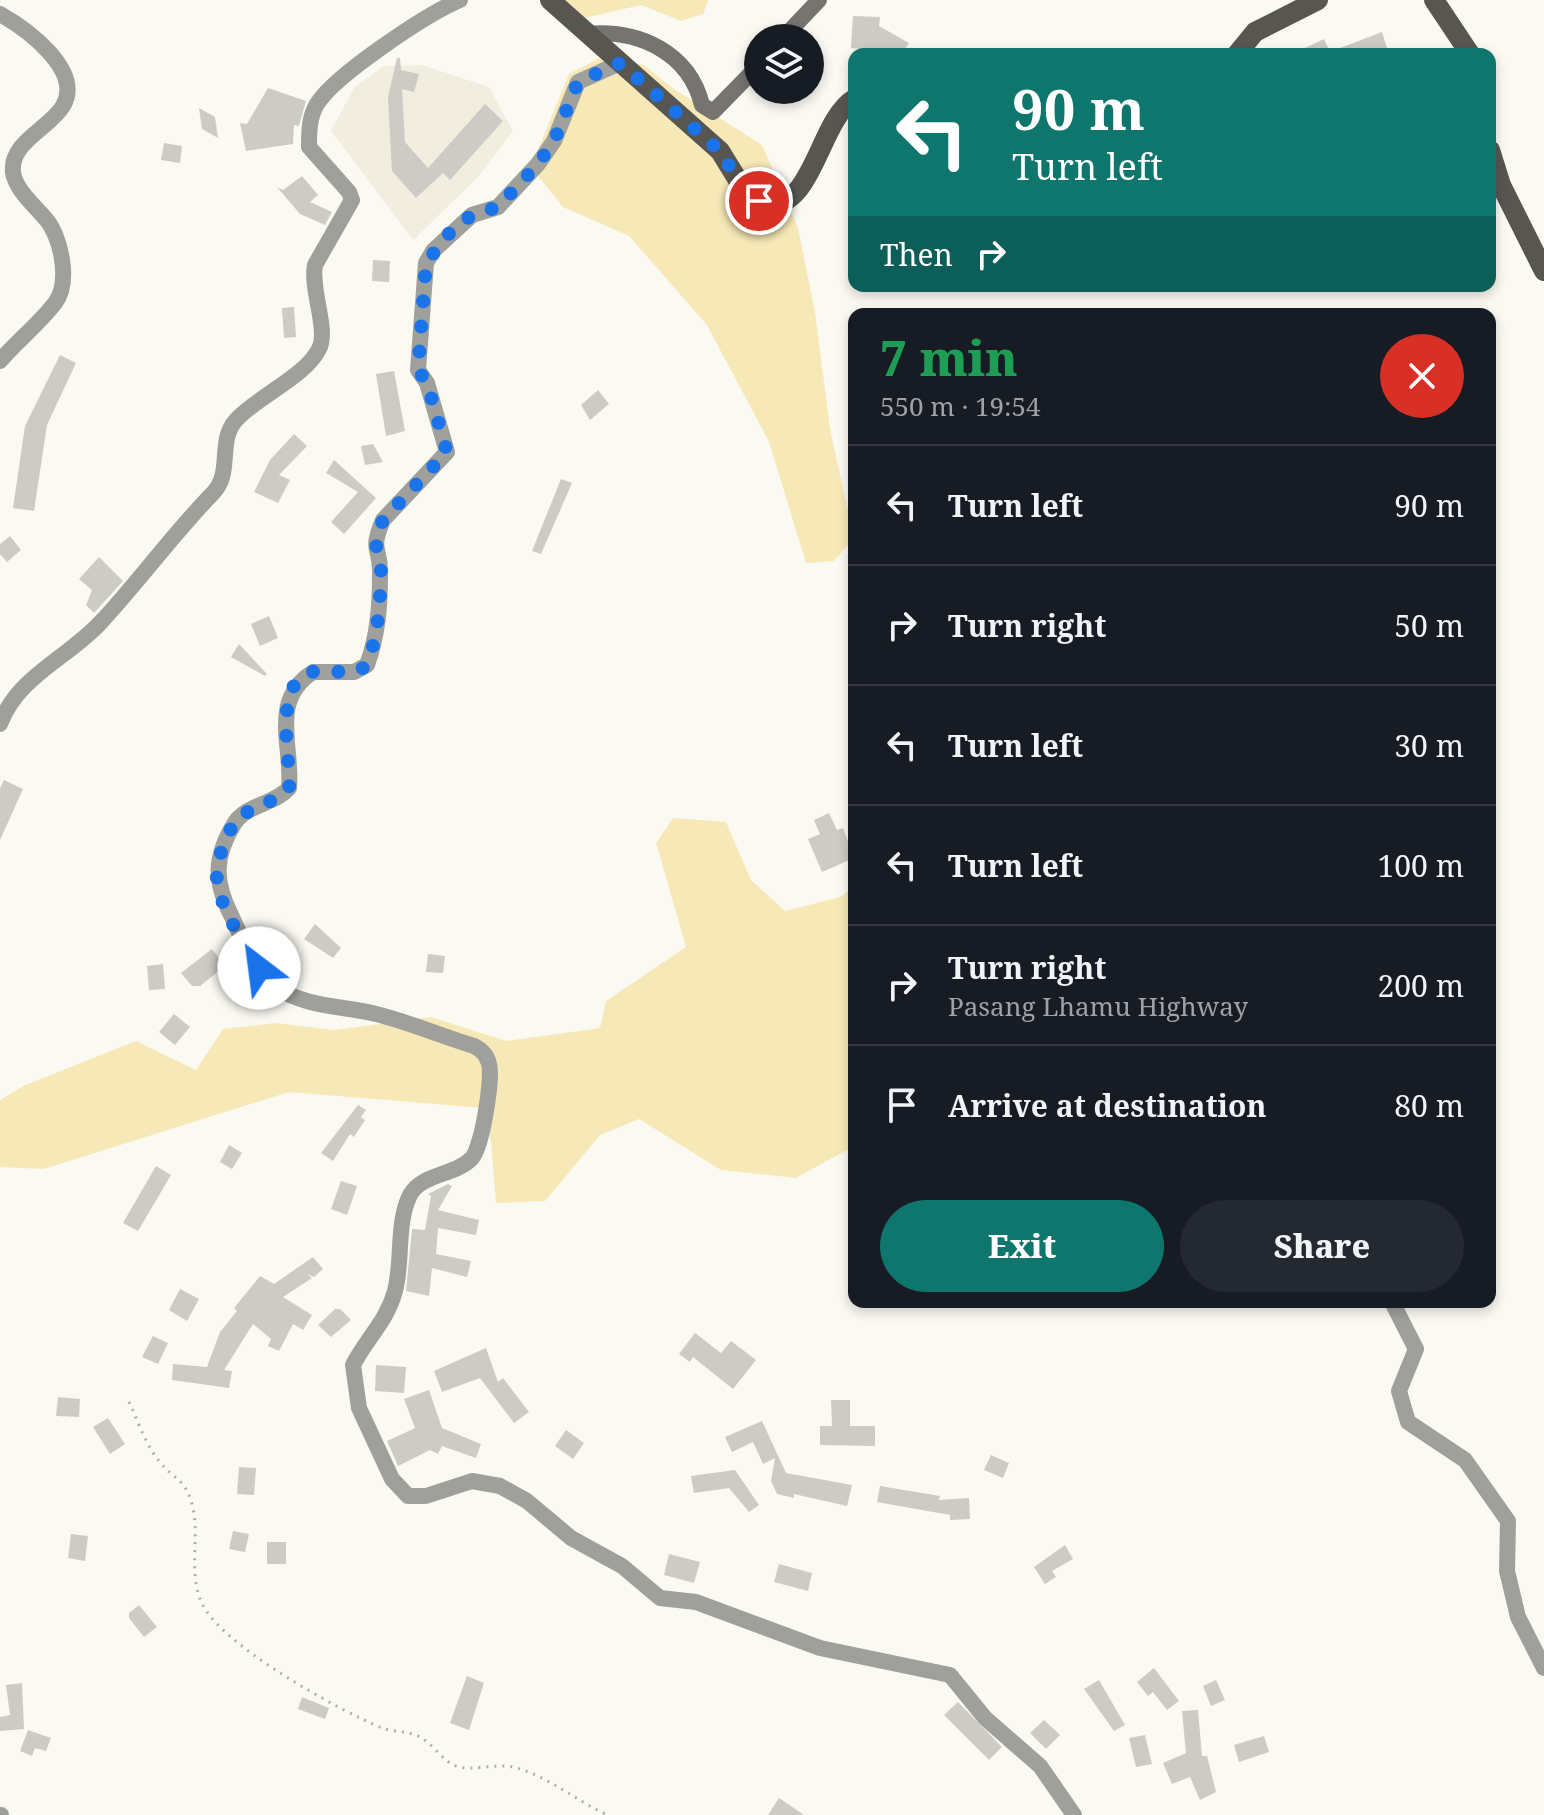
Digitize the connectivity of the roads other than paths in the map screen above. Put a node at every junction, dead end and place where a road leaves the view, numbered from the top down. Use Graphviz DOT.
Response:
graph roads {
  1 [pos="460,0"];
  2 [pos="550,0"];
  3 [pos="819,0"];
  4 [pos="1318,0"];
  5 [pos="1434,0"];
  6 [pos="0,14"];
  7 [pos="796,24"];
  8 [pos="587,34"];
  9 [pos="1242,48"];
  10 [pos="1466,48"];
  11 [pos="620,63"];
  12 [pos="744,80"];
  13 [pos="848,105"];
  14 [pos="1496,169"];
  15 [pos="1544,271"];
  16 [pos="0,361"];
  17 [pos="0,724"];
  18 [pos="1395,1308"];
  19 [pos="1544,1668"];
  20 [pos="1074,1815"];
  1 -- 17 [label="street"];
  2 -- 8 [label="main road"];
  3 -- 7 [label="street"];
  4 -- 9 [label="main road"];
  5 -- 10 [label="main road"];
  6 -- 16 [label="street"];
  8 -- 11 [label="main road"];
  8 -- 12 [label="street"];
  11 -- 13 [label="main road"];
  11 -- 20 [label="street"];
  14 -- 15 [label="main road"];
  18 -- 19 [label="street"];
}
